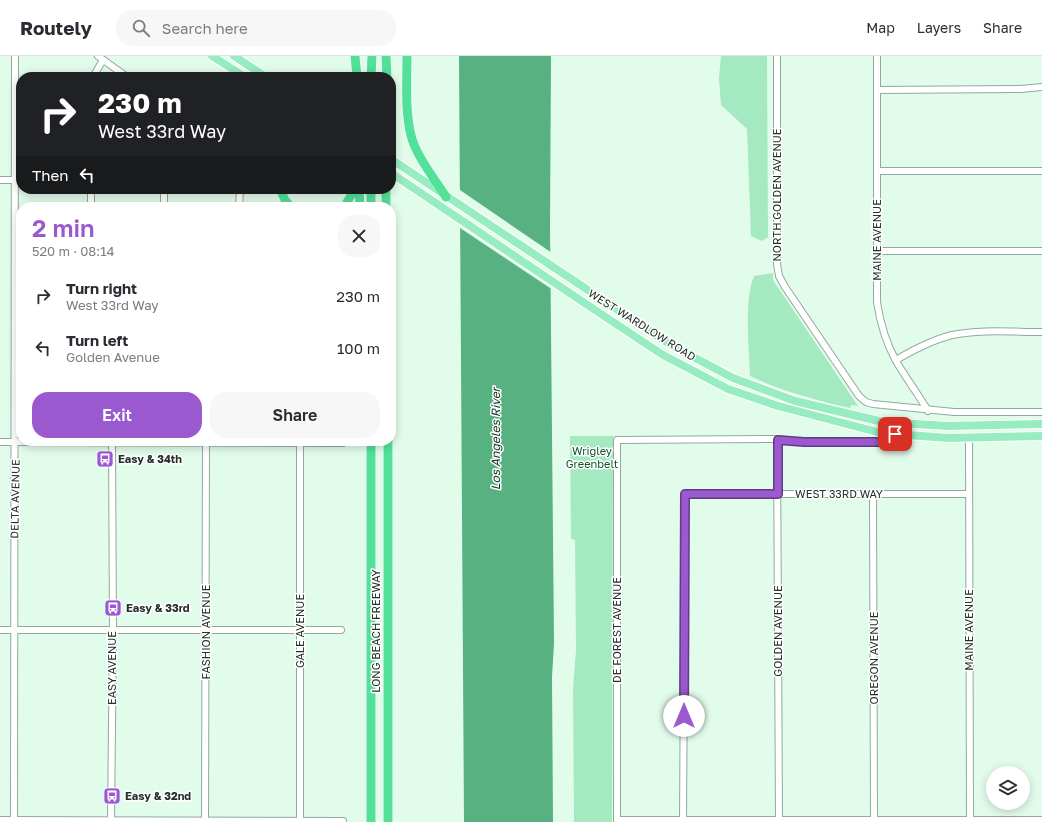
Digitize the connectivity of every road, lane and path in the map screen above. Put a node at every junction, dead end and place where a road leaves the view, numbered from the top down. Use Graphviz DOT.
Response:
graph roads {
  1 [pos="15,56"];
  2 [pos="212,56"];
  3 [pos="234,56"];
  4 [pos="355,56"];
  5 [pos="372,56"];
  6 [pos="407,56"];
  7 [pos="777,56"];
  8 [pos="877,56"];
  9 [pos="100,58"];
  10 [pos="387,58"];
  11 [pos="95,72"];
  12 [pos="120,72"];
  13 [pos="237,72"];
  14 [pos="258,72"];
  15 [pos="357,72"];
  16 [pos="372,72"];
  17 [pos="386,72"];
  18 [pos="1042,87"];
  19 [pos="877,90"];
  20 [pos="396,162"];
  21 [pos="1042,170"];
  22 [pos="877,171"];
  23 [pos="396,176"];
  24 [pos="0,180"];
  25 [pos="16,180"];
  26 [pos="446,197"];
  27 [pos="876,251"];
  28 [pos="1042,251"];
  29 [pos="1042,332"];
  30 [pos="896,360"];
  31 [pos="928,411"];
  32 [pos="1042,412"];
  33 [pos="16,415"];
  34 [pos="1042,424"];
  35 [pos="895,434"];
  36 [pos="1042,436"];
  37 [pos="969,437"];
  38 [pos="778,440"];
  39 [pos="0,442"];
  40 [pos="15,442"];
  41 [pos="112,446"];
  42 [pos="206,446"];
  43 [pos="300,446"];
  44 [pos="371,446"];
  45 [pos="388,446"];
  46 [pos="778,494"];
  47 [pos="873,494"];
  48 [pos="969,494"];
  49 [pos="0,630"];
  50 [pos="13,630"];
  51 [pos="113,630"];
  52 [pos="206,630"];
  53 [pos="300,630"];
  54 [pos="341,630"];
  55 [pos="0,820"];
  56 [pos="1042,820"];
  57 [pos="14,821"];
  58 [pos="111,821"];
  59 [pos="205,821"];
  60 [pos="300,821"];
  61 [pos="343,821"];
  62 [pos="683,821"];
  63 [pos="779,821"];
  64 [pos="874,821"];
  65 [pos="970,821"];
  66 [pos="371,822"];
  67 [pos="388,822"];
  1 -- 25 [label="street, DELTA AVENUE"];
  2 -- 13 [label="main road"];
  3 -- 14 [label="main road"];
  4 -- 15 [label="highway"];
  5 -- 16 [label="highway"];
  6 -- 26 [label="highway"];
  7 -- 31 [label="street, NORTH GOLDEN AVENUE"];
  8 -- 19 [label="street, MAINE AVENUE"];
  9 -- 11 [label="street"];
  9 -- 12 [label="street"];
  10 -- 17 [label="highway"];
  18 -- 19 [label="street"];
  19 -- 22 [label="street, MAINE AVENUE"];
  20 -- 26 [label="main road, WEST WARDLOW ROAD"];
  21 -- 22 [label="street"];
  22 -- 27 [label="street, MAINE AVENUE"];
  23 -- 35 [label="main road, WEST WARDLOW ROAD"];
  24 -- 25 [label="street"];
  26 -- 34 [label="main road, WEST WARDLOW ROAD"];
  27 -- 28 [label="street"];
  27 -- 30 [label="street, MAINE AVENUE"];
  29 -- 30 [label="street"];
  30 -- 31 [label="street, MAINE AVENUE"];
  31 -- 32 [label="street"];
  33 -- 40 [label="street, DELTA AVENUE"];
  35 -- 37 [label="main road, WEST WARDLOW ROAD"];
  35 -- 38 [label="street"];
  36 -- 37 [label="main road, WEST WARDLOW ROAD"];
  37 -- 48 [label="street, MAINE AVENUE"];
  38 -- 46 [label="street, GOLDEN AVENUE"];
  38 -- 62 [label="street, DE FOREST AVENUE"];
  39 -- 40 [label="street"];
  40 -- 50 [label="street, DELTA AVENUE"];
  41 -- 51 [label="street, EASY AVENUE"];
  42 -- 52 [label="street, FASHION AVENUE"];
  43 -- 53 [label="street, GALE AVENUE"];
  44 -- 66 [label="highway, LONG BEACH FREEWAY"];
  45 -- 67 [label="highway, LONG BEACH FREEWAY"];
  46 -- 47 [label="street, WEST 33RD WAY"];
  46 -- 62 [label="street, WEST 33RD WAY"];
  46 -- 63 [label="street, GOLDEN AVENUE"];
  47 -- 48 [label="street, WEST 33RD WAY"];
  47 -- 64 [label="street, OREGON AVENUE"];
  48 -- 65 [label="street, MAINE AVENUE"];
  49 -- 50 [label="street"];
  50 -- 51 [label="street"];
  50 -- 57 [label="street, DELTA AVENUE"];
  51 -- 52 [label="street"];
  51 -- 58 [label="street, EASY AVENUE"];
  52 -- 53 [label="street"];
  52 -- 59 [label="street, FASHION AVENUE"];
  53 -- 54 [label="street"];
  53 -- 60 [label="street, GALE AVENUE"];
  55 -- 57 [label="street"];
  56 -- 65 [label="street"];
  57 -- 58 [label="street"];
  58 -- 59 [label="street"];
  59 -- 60 [label="street"];
  60 -- 61 [label="street"];
  62 -- 63 [label="street"];
  63 -- 64 [label="street"];
  64 -- 65 [label="street"];
}
